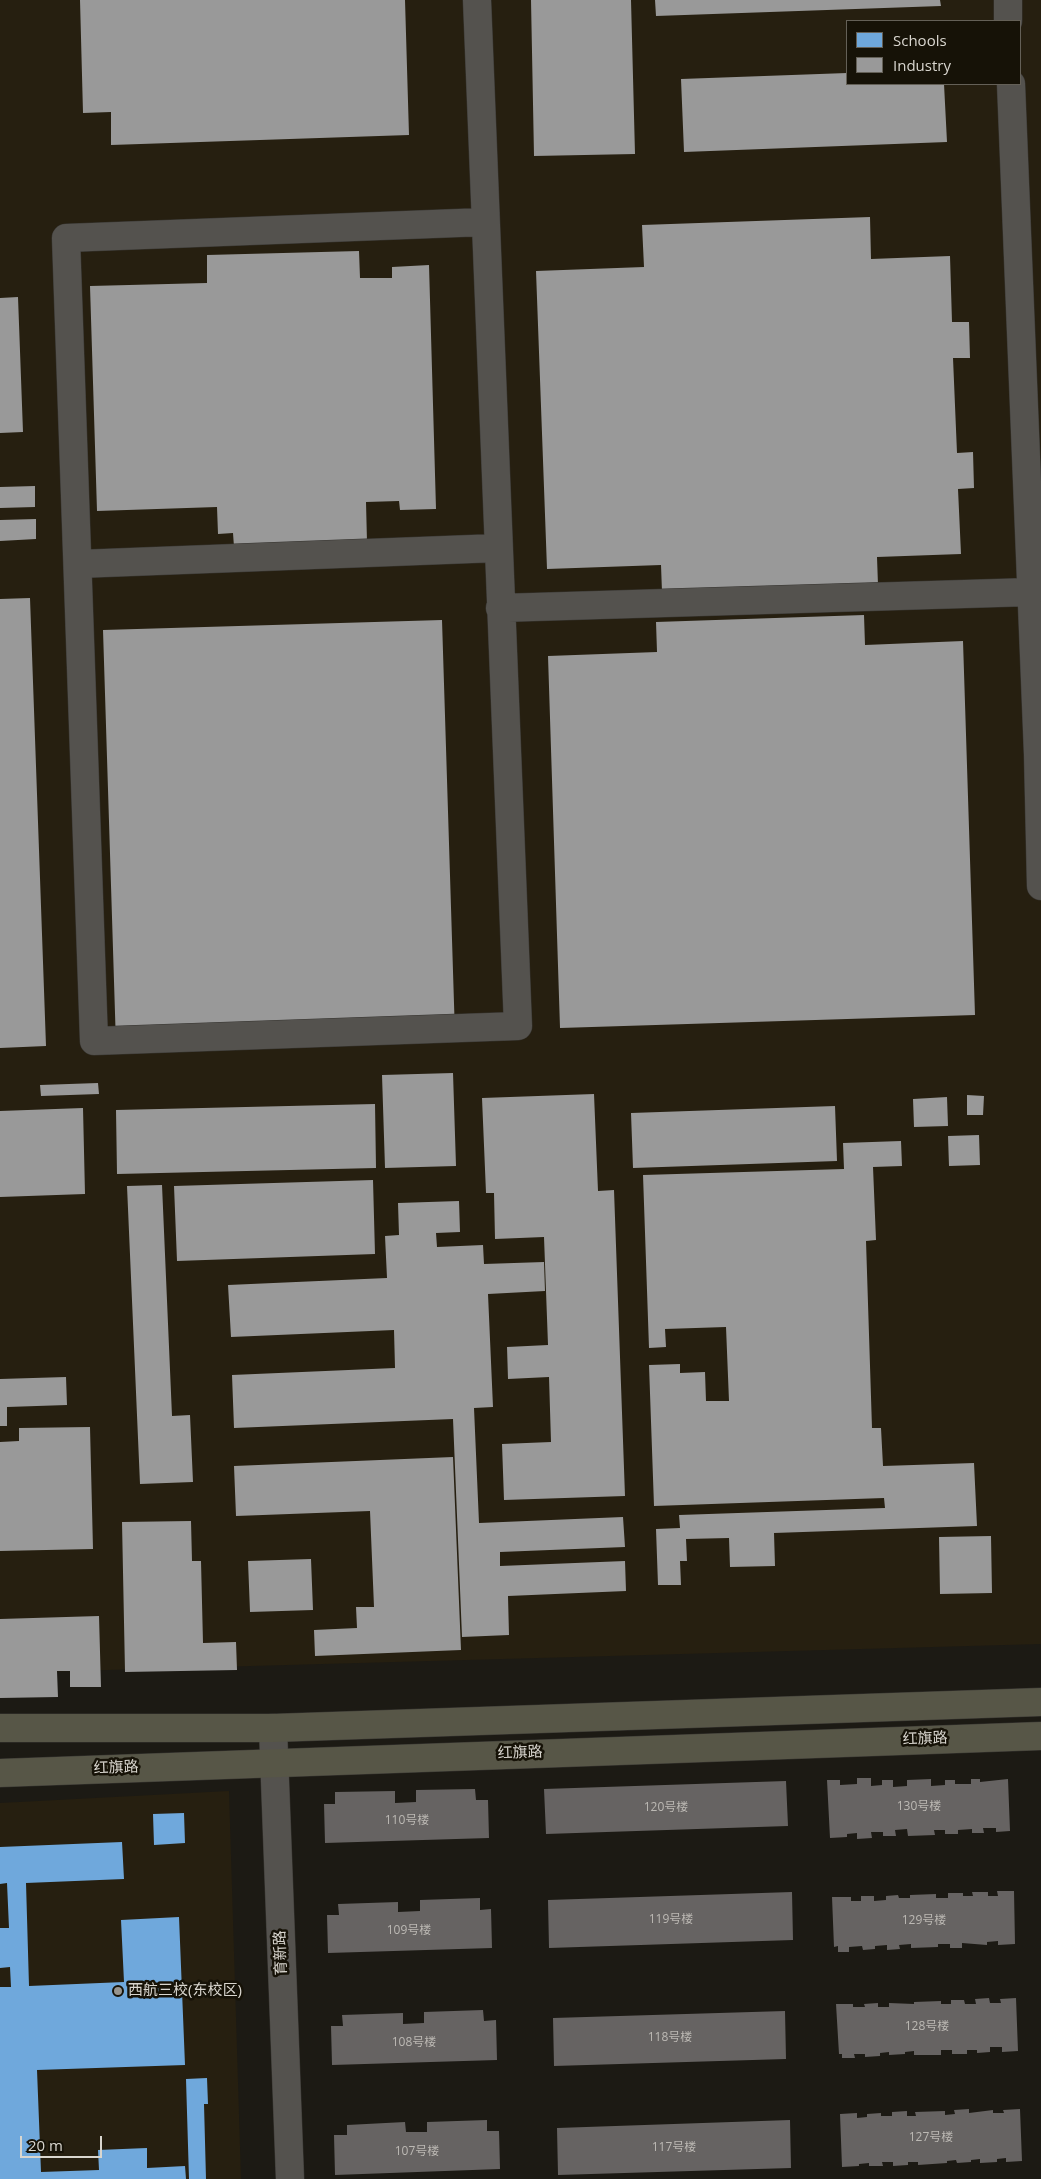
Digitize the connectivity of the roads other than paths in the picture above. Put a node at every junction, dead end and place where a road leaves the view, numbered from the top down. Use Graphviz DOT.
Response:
graph roads {
  1 [pos="476,0"];
  2 [pos="1008,0"];
  3 [pos="1008,20"];
  4 [pos="1011,85"];
  5 [pos="485,222"];
  6 [pos="498,548"];
  7 [pos="78,564"];
  8 [pos="1031,592"];
  9 [pos="500,608"];
  10 [pos="1039,755"];
  11 [pos="1041,886"];
  12 [pos="1041,1702"];
  13 [pos="0,1728"];
  14 [pos="273,1728"];
  15 [pos="1041,1736"];
  16 [pos="274,1762"];
  17 [pos="0,1773"];
  18 [pos="290,2179"];
  1 -- 5 [label="street"];
  2 -- 3 [label="street"];
  4 -- 8 [label="street"];
  5 -- 6 [label="street"];
  5 -- 7 [label="street"];
  6 -- 7 [label="street"];
  6 -- 9 [label="street"];
  7 -- 9 [label="street"];
  8 -- 9 [label="street"];
  8 -- 10 [label="street"];
  10 -- 11 [label="street"];
  12 -- 14 [label="main road"];
  13 -- 14 [label="main road"];
  14 -- 16 [label="street, 育新路"];
  15 -- 16 [label="main road, 红旗路"];
  16 -- 17 [label="main road, 红旗路"];
  16 -- 18 [label="street, 育新路"];
}
